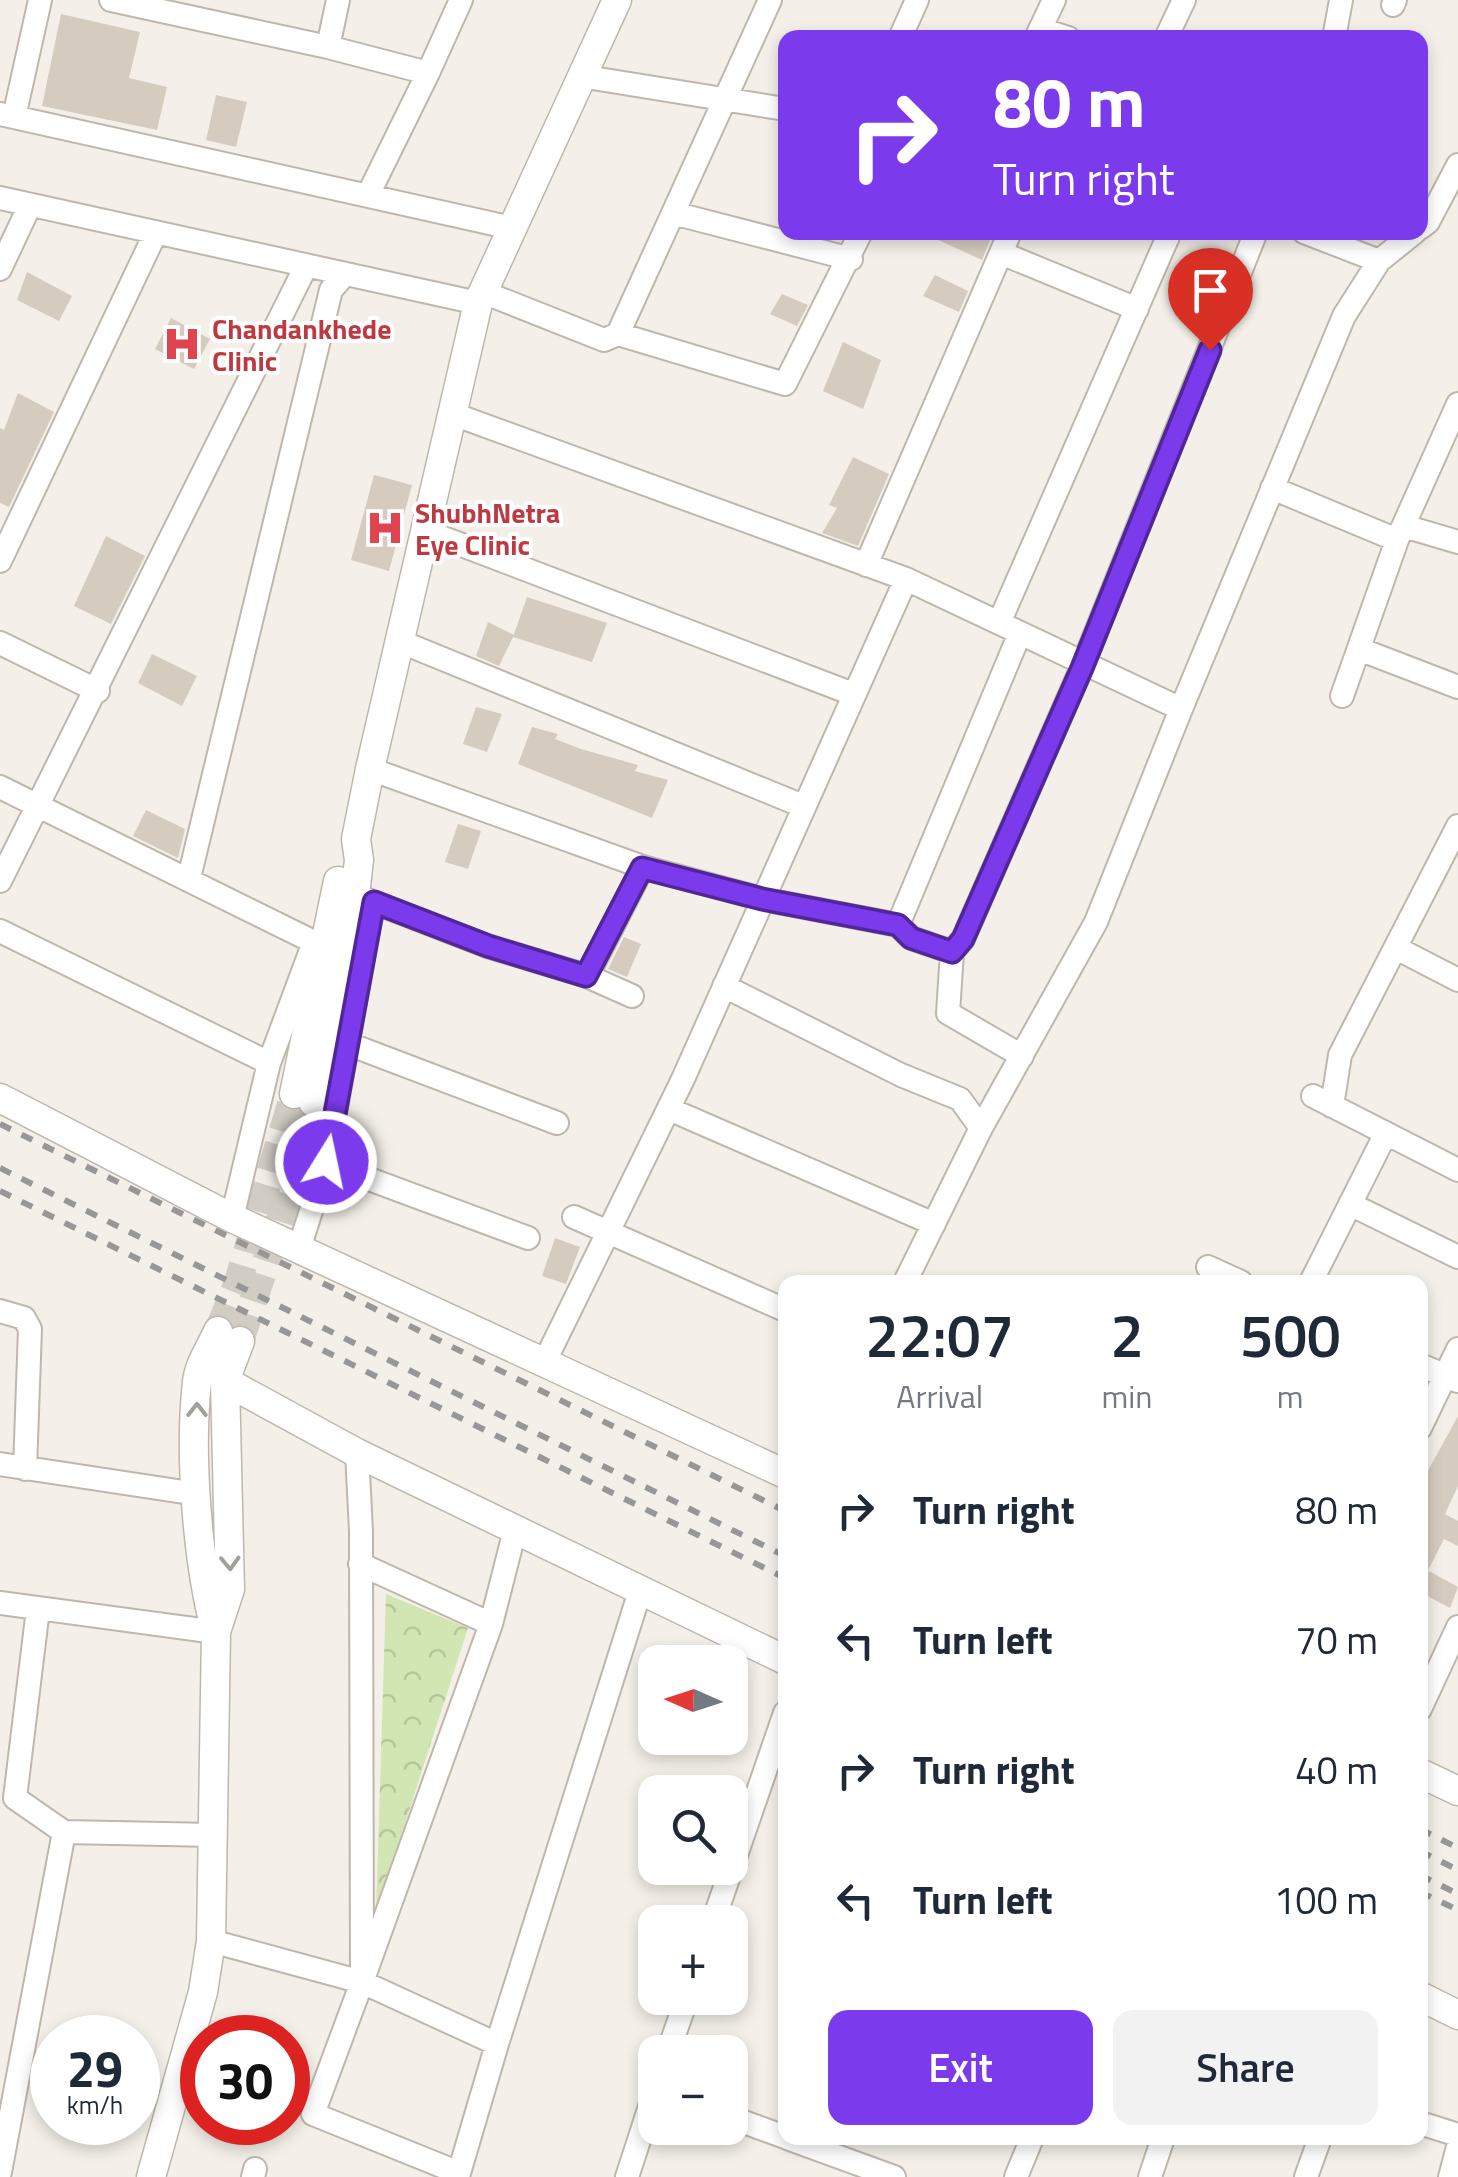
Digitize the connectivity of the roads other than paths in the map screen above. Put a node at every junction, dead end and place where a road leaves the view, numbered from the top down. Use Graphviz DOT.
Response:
graph roads {
  1 [pos="40,0"];
  2 [pos="111,0"];
  3 [pos="338,0"];
  4 [pos="460,0"];
  5 [pos="616,0"];
  6 [pos="770,0"];
  7 [pos="917,0"];
  8 [pos="1054,0"];
  9 [pos="1184,0"];
  10 [pos="1337,1"];
  11 [pos="904,30"];
  12 [pos="1039,30"];
  13 [pos="1170,30"];
  14 [pos="1335,30"];
  15 [pos="328,47"];
  16 [pos="428,73"];
  17 [pos="580,76"];
  18 [pos="724,100"];
  19 [pos="778,109"];
  20 [pos="7,116"];
  21 [pos="1458,165"];
  22 [pos="368,195"];
  23 [pos="0,198"];
  24 [pos="30,204"];
  25 [pos="673,213"];
  26 [pos="1428,213"];
  27 [pos="512,228"];
  28 [pos="154,234"];
  29 [pos="778,240"];
  30 [pos="778,240"];
  31 [pos="858,240"];
  32 [pos="1167,240"];
  33 [pos="1253,240"];
  34 [pos="1325,240"];
  35 [pos="1404,240"];
  36 [pos="1006,242"];
  37 [pos="852,259"];
  38 [pos="1379,260"];
  39 [pos="305,268"];
  40 [pos="0,269"];
  41 [pos="344,276"];
  42 [pos="481,298"];
  43 [pos="1137,310"];
  44 [pos="618,334"];
  45 [pos="1458,404"];
  46 [pos="452,414"];
  47 [pos="1272,488"];
  48 [pos="425,532"];
  49 [pos="1401,533"];
  50 [pos="1458,542"];
  51 [pos="0,562"];
  52 [pos="866,564"];
  53 [pos="906,580"];
  54 [pos="1009,628"];
  55 [pos="399,641"];
  56 [pos="0,643"];
  57 [pos="1359,649"];
  58 [pos="1082,662"];
  59 [pos="1458,687"];
  60 [pos="98,691"];
  61 [pos="853,694"];
  62 [pos="1342,696"];
  63 [pos="1181,709"];
  64 [pos="370,770"];
  65 [pos="0,786"];
  66 [pos="41,806"];
  67 [pos="803,806"];
  68 [pos="1456,838"];
  69 [pos="356,839"];
  70 [pos="642,868"];
  71 [pos="190,878"];
  72 [pos="0,882"];
  73 [pos="364,898"];
  74 [pos="762,899"];
  75 [pos="898,925"];
  76 [pos="0,931"];
  77 [pos="329,936"];
  78 [pos="1398,949"];
  79 [pos="952,952"];
  80 [pos="586,976"];
  81 [pos="1458,980"];
  82 [pos="724,986"];
  83 [pos="632,996"];
  84 [pos="346,1043"];
  85 [pos="1022,1056"];
  86 [pos="268,1063"];
  87 [pos="0,1098"];
  88 [pos="304,1098"];
  89 [pos="669,1109"];
  90 [pos="556,1123"];
  91 [pos="981,1128"];
  92 [pos="1386,1134"];
  93 [pos="326,1162"];
  94 [pos="1458,1170"];
  95 [pos="1350,1204"];
  96 [pos="574,1217"];
  97 [pos="232,1218"];
  98 [pos="934,1224"];
  99 [pos="608,1233"];
  100 [pos="528,1238"];
  101 [pos="299,1249"];
  102 [pos="1458,1256"];
  103 [pos="1208,1267"];
  104 [pos="908,1275"];
  105 [pos="1226,1275"];
  106 [pos="1314,1275"];
  107 [pos="778,1307"];
  108 [pos="0,1311"];
  109 [pos="1458,1349"];
  110 [pos="544,1363"];
  111 [pos="1428,1368"];
  112 [pos="1452,1379"];
  113 [pos="225,1381"];
  114 [pos="1428,1416"];
  115 [pos="357,1453"];
  116 [pos="0,1464"];
  117 [pos="25,1469"];
  118 [pos="778,1471"];
  119 [pos="197,1494"];
  120 [pos="516,1530"];
  121 [pos="360,1564"];
  122 [pos="641,1588"];
  123 [pos="0,1603"];
  124 [pos="38,1609"];
  125 [pos="491,1624"];
  126 [pos="1458,1627"];
  127 [pos="216,1632"];
  128 [pos="778,1656"];
  129 [pos="1428,1692"];
  130 [pos="778,1733"];
  131 [pos="1428,1777"];
  132 [pos="1458,1791"];
  133 [pos="64,1832"];
  134 [pos="214,1835"];
  135 [pos="719,1905"];
  136 [pos="211,1941"];
  137 [pos="362,1982"];
  138 [pos="1428,2000"];
  139 [pos="1458,2015"];
  140 [pos="497,2044"];
  141 [pos="748,2123"];
  142 [pos="1428,2126"];
  143 [pos="778,2134"];
  144 [pos="1458,2135"];
  145 [pos="638,2143"];
  146 [pos="808,2145"];
  147 [pos="1029,2145"];
  148 [pos="1161,2145"];
  149 [pos="1317,2145"];
  150 [pos="1458,2147"];
  151 [pos="0,2172"];
  152 [pos="151,2177"];
  153 [pos="627,2177"];
  154 [pos="894,2177"];
  155 [pos="1016,2177"];
  156 [pos="1150,2177"];
  157 [pos="1306,2177"];
  158 [pos="1450,2177"];
  1 -- 20 [label="street"];
  2 -- 15 [label="street"];
  3 -- 15 [label="street"];
  4 -- 16 [label="street"];
  5 -- 17 [label="street"];
  6 -- 18 [label="street"];
  7 -- 11 [label="street"];
  8 -- 12 [label="street"];
  9 -- 13 [label="street"];
  10 -- 14 [label="street"];
  15 -- 16 [label="street"];
  16 -- 22 [label="street"];
  17 -- 18 [label="street"];
  17 -- 27 [label="street"];
  18 -- 19 [label="street"];
  18 -- 25 [label="street"];
  20 -- 22 [label="street"];
  21 -- 26 [label="street"];
  22 -- 27 [label="street"];
  23 -- 24 [label="street"];
  24 -- 28 [label="street"];
  24 -- 40 [label="street"];
  25 -- 30 [label="street"];
  25 -- 44 [label="street"];
  27 -- 42 [label="street"];
  28 -- 39 [label="street"];
  28 -- 51 [label="street"];
  29 -- 37 [label="street"];
  31 -- 37 [label="street"];
  32 -- 43 [label="street"];
  33 -- 58 [label="street"];
  34 -- 38 [label="street"];
  35 -- 38 [label="street"];
  36 -- 43 [label="street"];
  36 -- 52 [label="street"];
  37 -- 44 [label="street"];
  38 -- 47 [label="street"];
  39 -- 41 [label="street"];
  39 -- 60 [label="street"];
  41 -- 42 [label="street"];
  41 -- 71 [label="street"];
  42 -- 44 [label="street"];
  42 -- 46 [label="street"];
  43 -- 54 [label="street"];
  45 -- 49 [label="street"];
  46 -- 48 [label="street"];
  46 -- 52 [label="street"];
  47 -- 49 [label="street"];
  47 -- 63 [label="street"];
  48 -- 55 [label="street"];
  48 -- 61 [label="street"];
  49 -- 50 [label="street"];
  49 -- 57 [label="street"];
  52 -- 53 [label="street"];
  53 -- 54 [label="street"];
  53 -- 61 [label="street"];
  54 -- 58 [label="street"];
  54 -- 75 [label="street"];
  55 -- 64 [label="street"];
  55 -- 67 [label="street"];
  56 -- 60 [label="street"];
  57 -- 59 [label="street"];
  57 -- 62 [label="street"];
  58 -- 63 [label="street"];
  58 -- 79 [label="street"];
  60 -- 66 [label="street"];
  61 -- 67 [label="street"];
  63 -- 85 [label="street"];
  64 -- 69 [label="street"];
  64 -- 70 [label="street"];
  65 -- 66 [label="street"];
  66 -- 71 [label="street"];
  66 -- 72 [label="street"];
  67 -- 74 [label="street"];
  68 -- 78 [label="street"];
  69 -- 73 [label="street"];
  69 -- 77 [label="street"];
  70 -- 74 [label="street"];
  70 -- 80 [label="street"];
  71 -- 77 [label="street"];
  73 -- 77 [label="street"];
  73 -- 80 [label="street"];
  73 -- 84 [label="street"];
  74 -- 75 [label="street"];
  74 -- 82 [label="street"];
  75 -- 79 [label="street"];
  76 -- 86 [label="street"];
  77 -- 86 [label="street"];
  77 -- 88 [label="street"];
  78 -- 81 [label="street"];
  78 -- 92 [label="street"];
  79 -- 85 [label="street"];
  80 -- 83 [label="street"];
  82 -- 89 [label="street"];
  82 -- 91 [label="street"];
  84 -- 90 [label="street"];
  84 -- 93 [label="street"];
  85 -- 91 [label="street"];
  86 -- 97 [label="street"];
  87 -- 97 [label="street"];
  89 -- 98 [label="street"];
  89 -- 99 [label="street"];
  91 -- 98 [label="street"];
  92 -- 94 [label="street"];
  92 -- 95 [label="street"];
  93 -- 100 [label="street"];
  93 -- 101 [label="street"];
  95 -- 102 [label="street"];
  95 -- 106 [label="street"];
  96 -- 99 [label="street"];
  97 -- 101 [label="street"];
  98 -- 104 [label="street"];
  99 -- 107 [label="street"];
  99 -- 110 [label="street"];
  101 -- 110 [label="street"];
  103 -- 105 [label="street"];
  108 -- 117 [label="street"];
  109 -- 112 [label="street"];
  110 -- 118 [label="street"];
  111 -- 112 [label="street"];
  112 -- 114 [label="street"];
  113 -- 115 [label="street"];
  119 -- 113 [label="street, one-way"];
  113 -- 127 [label="street, one-way"];
  115 -- 120 [label="street"];
  115 -- 121 [label="street"];
  116 -- 117 [label="street"];
  117 -- 119 [label="street"];
  119 -- 127 [label="street"];
  120 -- 122 [label="street"];
  120 -- 125 [label="street"];
  121 -- 125 [label="street"];
  121 -- 137 [label="street"];
  122 -- 128 [label="street"];
  122 -- 140 [label="street"];
  123 -- 124 [label="street"];
  124 -- 127 [label="street"];
  124 -- 133 [label="street"];
  125 -- 137 [label="street"];
  126 -- 129 [label="street"];
  127 -- 134 [label="street"];
  130 -- 135 [label="street"];
  131 -- 132 [label="street"];
  133 -- 134 [label="street"];
  133 -- 151 [label="street"];
  134 -- 136 [label="street"];
  136 -- 137 [label="street"];
  136 -- 152 [label="street"];
  137 -- 140 [label="street"];
  137 -- 140 [label="street"];
  138 -- 139 [label="street"];
  141 -- 143 [label="street"];
  142 -- 144 [label="street"];
  145 -- 153 [label="street"];
  146 -- 154 [label="street"];
  147 -- 155 [label="street"];
  148 -- 156 [label="street"];
  149 -- 157 [label="street"];
  150 -- 158 [label="street"];
}
